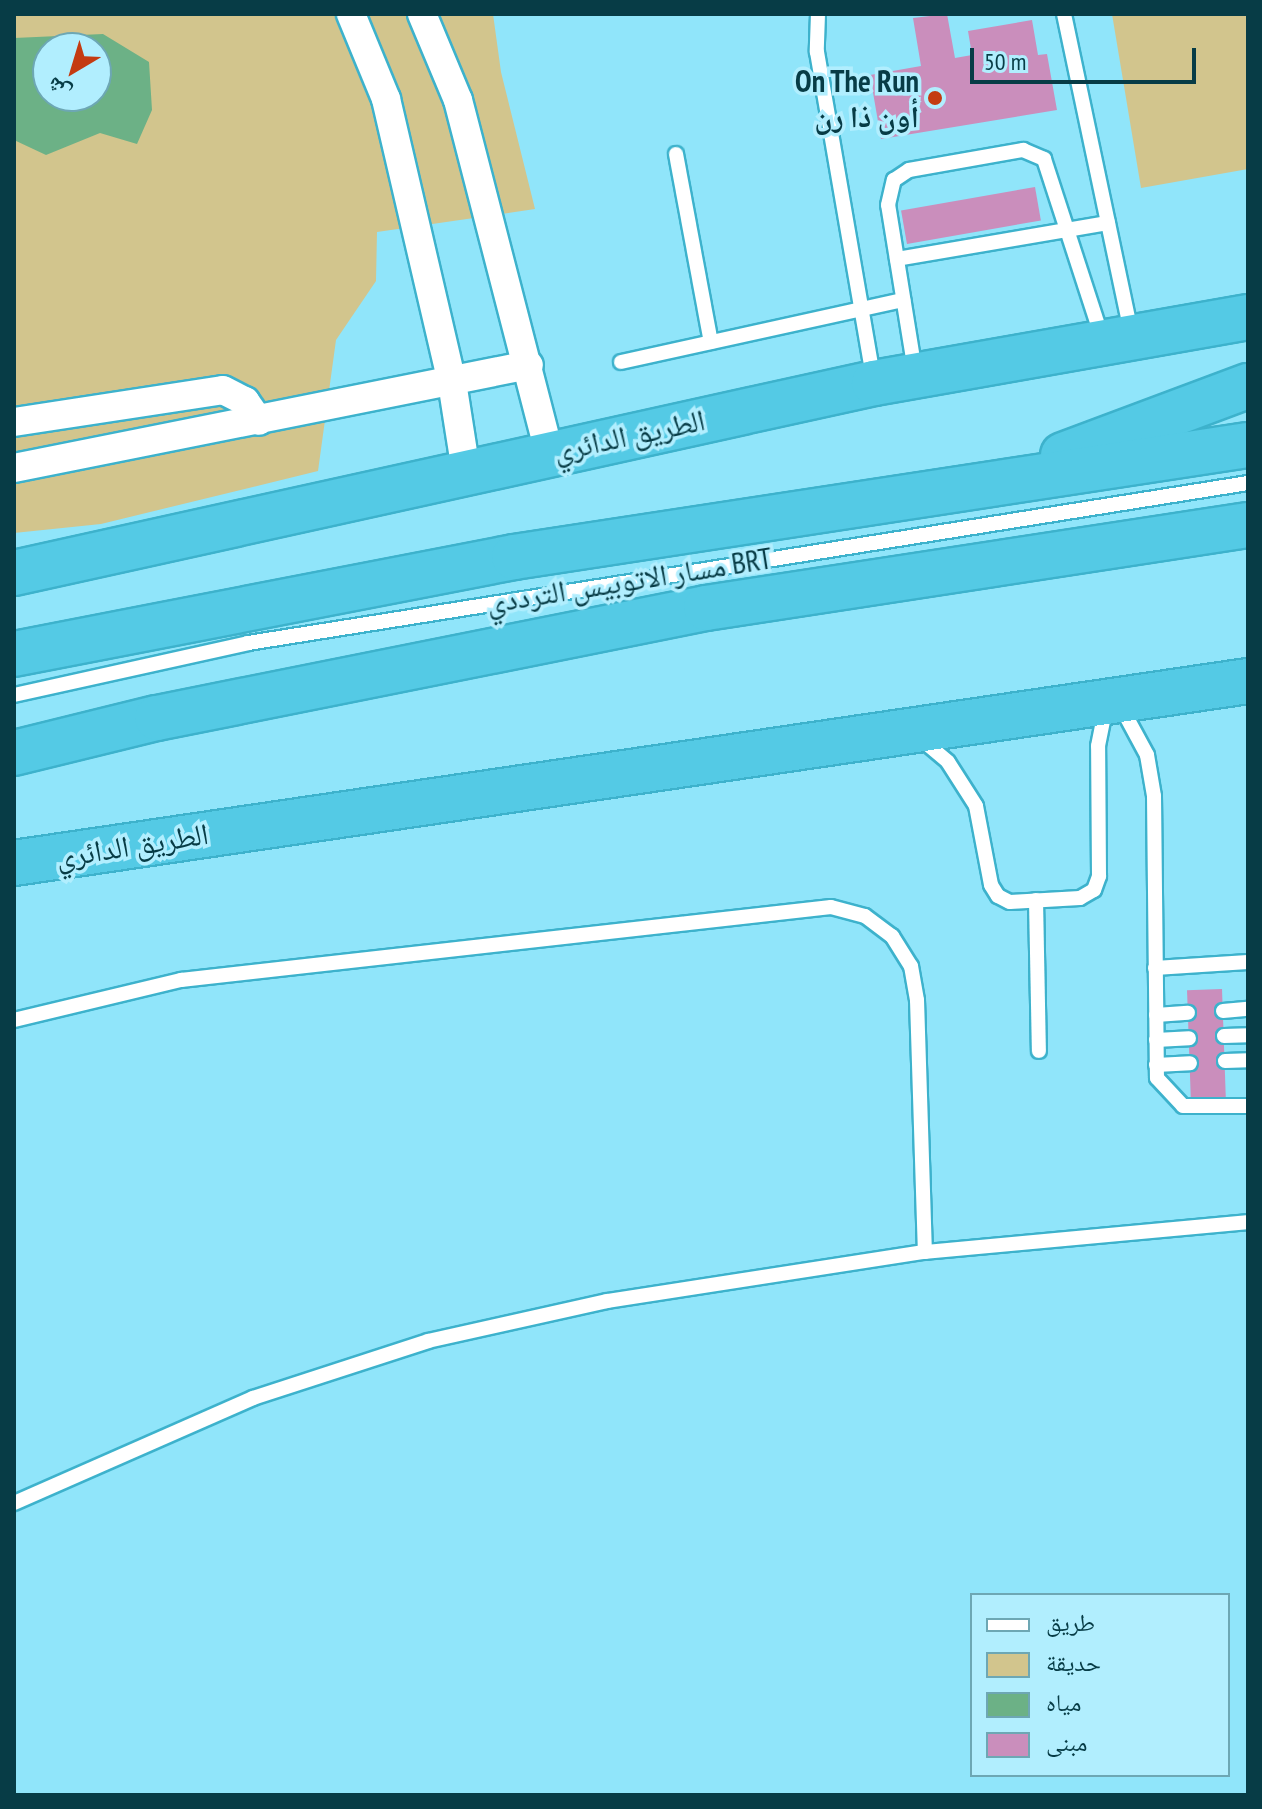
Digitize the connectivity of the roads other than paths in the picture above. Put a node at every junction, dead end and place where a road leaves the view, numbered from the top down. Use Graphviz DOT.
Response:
graph roads {
  1 [pos="351,14"];
  2 [pos="422,14"];
  3 [pos="818,14"];
  4 [pos="1064,14"];
  5 [pos="676,154"];
  6 [pos="1108,223"];
  7 [pos="1065,230"];
  8 [pos="897,259"];
  9 [pos="903,300"];
  10 [pos="861,309"];
  11 [pos="1248,317"];
  12 [pos="1118,339"];
  13 [pos="711,342"];
  14 [pos="621,362"];
  15 [pos="529,365"];
  16 [pos="895,379"];
  17 [pos="452,382"];
  18 [pos="1248,386"];
  19 [pos="259,421"];
  20 [pos="14,422"];
  21 [pos="1248,445"];
  22 [pos="549,452"];
  23 [pos="14,468"];
  24 [pos="466,471"];
  25 [pos="1248,483"];
  26 [pos="984,485"];
  27 [pos="1248,525"];
  28 [pos="14,573"];
  29 [pos="14,654"];
  30 [pos="1248,681"];
  31 [pos="14,695"];
  32 [pos="1112,702"];
  33 [pos="908,730"];
  34 [pos="14,753"];
  35 [pos="18,864"];
  36 [pos="1036,900"];
  37 [pos="1248,962"];
  38 [pos="1155,968"];
  39 [pos="1248,1009"];
  40 [pos="1223,1011"];
  41 [pos="1188,1013"];
  42 [pos="1156,1015"];
  43 [pos="14,1020"];
  44 [pos="1248,1035"];
  45 [pos="1224,1036"];
  46 [pos="1189,1038"];
  47 [pos="1156,1040"];
  48 [pos="1039,1051"];
  49 [pos="1248,1060"];
  50 [pos="1225,1061"];
  51 [pos="1190,1063"];
  52 [pos="1156,1065"];
  53 [pos="1248,1106"];
  54 [pos="1248,1222"];
  55 [pos="925,1252"];
  56 [pos="14,1503"];
  1 -- 17 [label="street"];
  2 -- 15 [label="street"];
  3 -- 10 [label="lane"];
  4 -- 6 [label="lane"];
  5 -- 13 [label="lane"];
  6 -- 7 [label="lane"];
  6 -- 12 [label="lane"];
  7 -- 8 [label="lane"];
  7 -- 8 [label="lane"];
  7 -- 12 [label="lane"];
  8 -- 9 [label="lane"];
  9 -- 10 [label="lane"];
  9 -- 16 [label="lane"];
  10 -- 13 [label="lane"];
  10 -- 16 [label="lane"];
  11 -- 12 [label="highway, الطريق الدائري"];
  12 -- 16 [label="highway, الطريق الدائري"];
  13 -- 14 [label="lane"];
  15 -- 17 [label="street"];
  15 -- 22 [label="street"];
  16 -- 22 [label="highway, الطريق الدائري"];
  17 -- 19 [label="street"];
  17 -- 24 [label="street"];
  18 -- 26 [label="highway"];
  19 -- 20 [label="street"];
  19 -- 23 [label="street"];
  21 -- 26 [label="highway"];
  22 -- 24 [label="highway, الطريق الدائري"];
  24 -- 28 [label="highway, الطريق الدائري"];
  25 -- 31 [label="lane, مسار الاتوبيس الترددي BRT"];
  26 -- 29 [label="highway"];
  27 -- 34 [label="highway"];
  30 -- 32 [label="highway, الطريق الدائري"];
  32 -- 33 [label="highway, الطريق الدائري"];
  32 -- 36 [label="lane"];
  32 -- 38 [label="lane"];
  33 -- 35 [label="highway, الطريق الدائري"];
  33 -- 36 [label="lane"];
  36 -- 48 [label="lane"];
  37 -- 38 [label="lane"];
  38 -- 42 [label="lane"];
  39 -- 40 [label="lane"];
  41 -- 42 [label="lane"];
  42 -- 47 [label="lane"];
  43 -- 55 [label="lane"];
  44 -- 45 [label="lane"];
  46 -- 47 [label="lane"];
  47 -- 52 [label="lane"];
  49 -- 50 [label="lane"];
  51 -- 52 [label="lane"];
  52 -- 53 [label="lane"];
  54 -- 55 [label="lane"];
  55 -- 56 [label="lane"];
}
